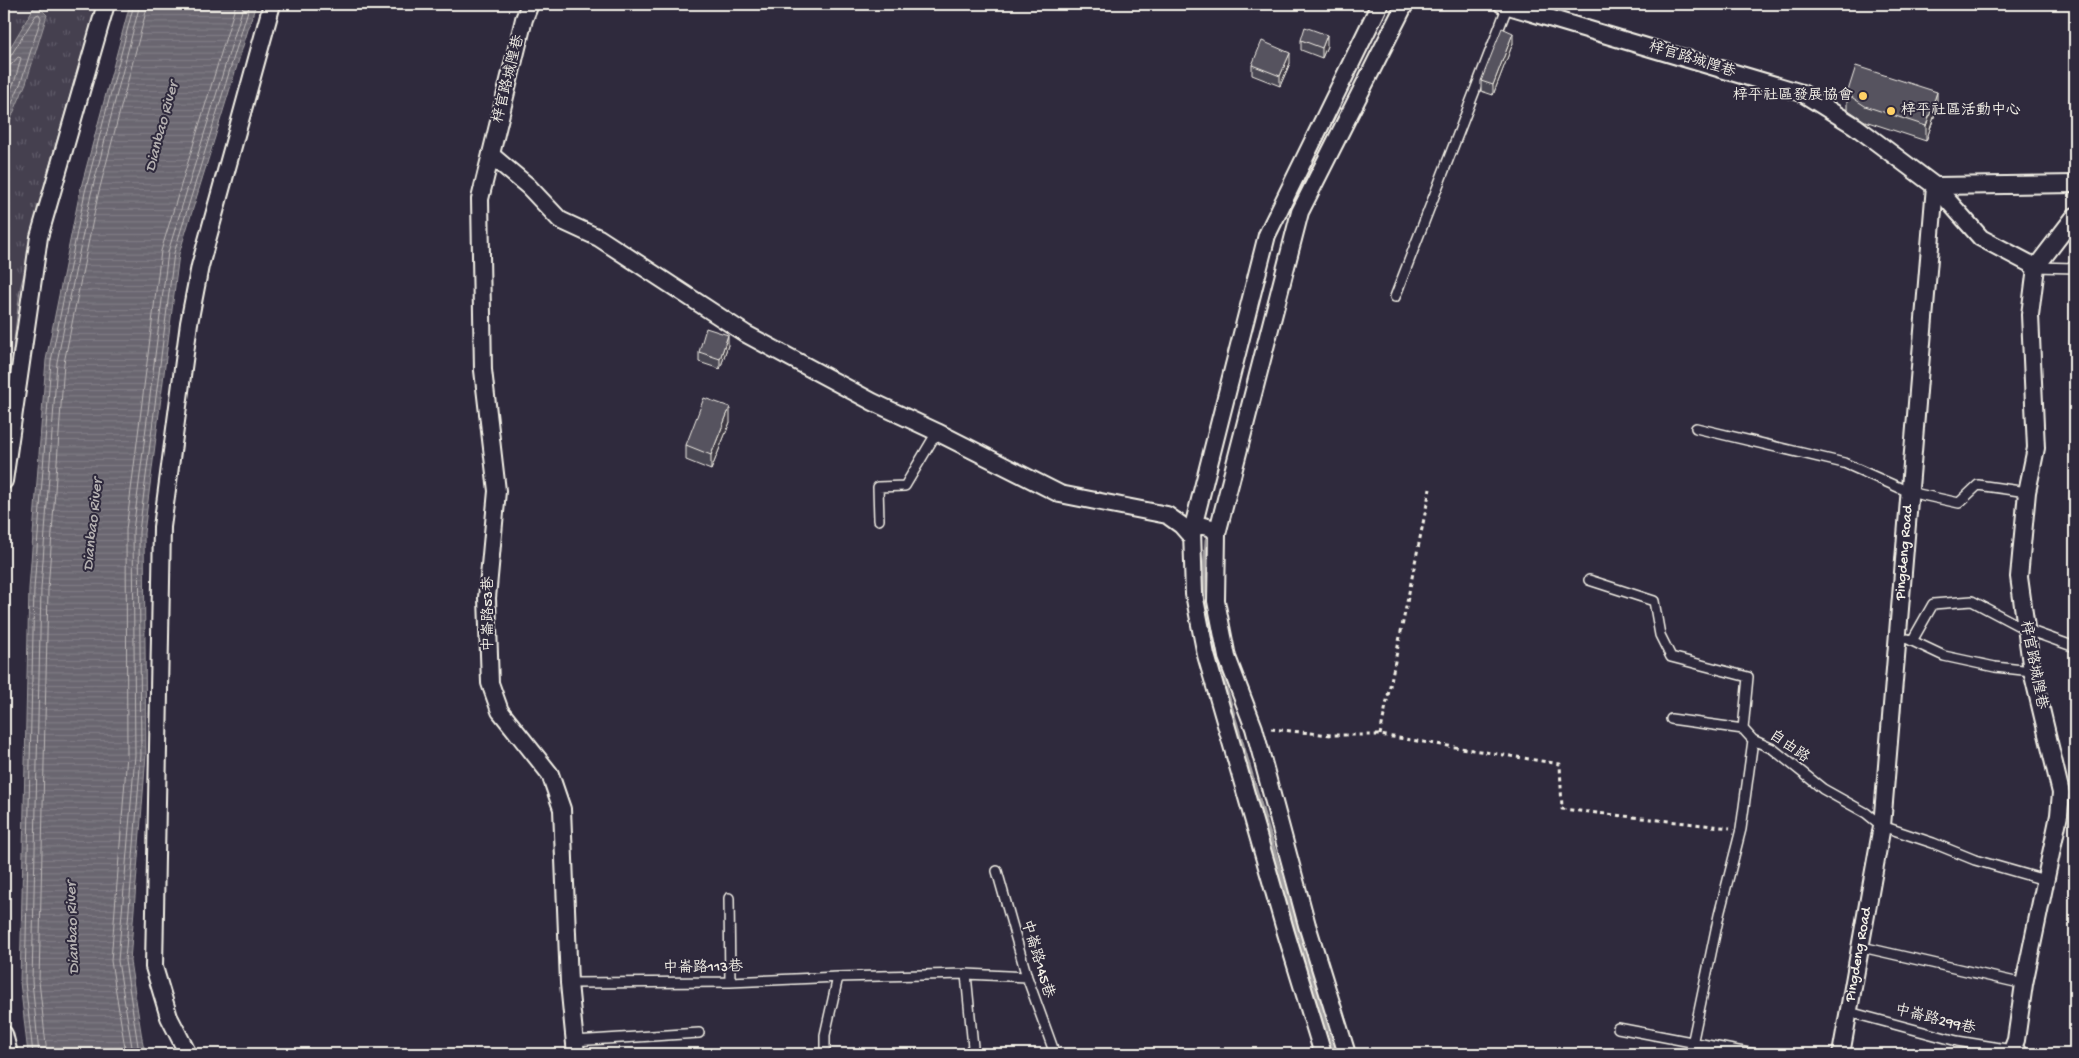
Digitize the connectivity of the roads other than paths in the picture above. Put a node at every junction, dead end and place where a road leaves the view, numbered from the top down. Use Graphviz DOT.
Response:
graph roads {
  1 [pos="106,4"];
  2 [pos="272,4"];
  3 [pos="530,4"];
  4 [pos="1380,4"];
  5 [pos="1405,4"];
  6 [pos="1505,4"];
  7 [pos="491,155"];
  8 [pos="2075,184"];
  9 [pos="1935,186"];
  10 [pos="2075,216"];
  11 [pos="1280,238"];
  12 [pos="2036,267"];
  13 [pos="2075,268"];
  14 [pos="1395,297"];
  15 [pos="1696,428"];
  16 [pos="937,432"];
  17 [pos="4,481"];
  18 [pos="1910,492"];
  19 [pos="2027,492"];
  20 [pos="879,520"];
  21 [pos="1205,530"];
  22 [pos="1589,580"];
  23 [pos="2025,629"];
  24 [pos="1905,637"];
  25 [pos="2075,646"];
  26 [pos="2032,671"];
  27 [pos="1671,719"];
  28 [pos="1743,729"];
  29 [pos="1753,740"];
  30 [pos="1882,826"];
  31 [pos="997,871"];
  32 [pos="2045,880"];
  33 [pos="729,898"];
  34 [pos="1296,929"];
  35 [pos="1862,947"];
  36 [pos="966,974"];
  37 [pos="838,977"];
  38 [pos="1027,978"];
  39 [pos="730,982"];
  40 [pos="568,983"];
  41 [pos="2024,984"];
  42 [pos="1849,1012"];
  43 [pos="1618,1028"];
  44 [pos="699,1033"];
  45 [pos="4,1034"];
  46 [pos="1692,1042"];
  47 [pos="575,1048"];
  48 [pos="2014,1053"];
  49 [pos="9,1054"];
  50 [pos="188,1054"];
  51 [pos="825,1054"];
  52 [pos="967,1054"];
  53 [pos="1054,1054"];
  54 [pos="1324,1054"];
  55 [pos="1346,1054"];
  56 [pos="1690,1054"];
  57 [pos="1754,1054"];
  58 [pos="1841,1054"];
  1 -- 17 [label="street"];
  2 -- 50 [label="street"];
  3 -- 7 [label="street, 梓官路城隍巷"];
  4 -- 11 [label="street"];
  5 -- 11 [label="street"];
  6 -- 9 [label="street, 梓官路城隍巷"];
  6 -- 14 [label="lane"];
  7 -- 16 [label="street"];
  7 -- 40 [label="street, 中崙路53巷"];
  8 -- 9 [label="street"];
  9 -- 12 [label="street, 梓官路城隍巷"];
  9 -- 18 [label="street, Pingdeng Road"];
  10 -- 12 [label="street"];
  11 -- 21 [label="street"];
  11 -- 21 [label="street"];
  12 -- 13 [label="lane"];
  12 -- 19 [label="street, 梓官路城隍巷"];
  15 -- 18 [label="lane"];
  16 -- 20 [label="lane"];
  16 -- 21 [label="street"];
  18 -- 19 [label="lane"];
  18 -- 24 [label="street, Pingdeng Road"];
  19 -- 23 [label="street, 梓官路城隍巷"];
  21 -- 34 [label="street"];
  21 -- 34 [label="street"];
  22 -- 28 [label="lane"];
  23 -- 24 [label="lane"];
  23 -- 25 [label="lane"];
  23 -- 26 [label="street, 梓官路城隍巷"];
  24 -- 26 [label="lane"];
  24 -- 30 [label="street, Pingdeng Road"];
  26 -- 32 [label="street, 梓官路城隍巷"];
  27 -- 28 [label="lane"];
  28 -- 29 [label="lane"];
  29 -- 30 [label="lane, 自由路"];
  29 -- 46 [label="lane, 自由路"];
  30 -- 32 [label="lane, 自由路"];
  30 -- 35 [label="street, Pingdeng Road"];
  31 -- 38 [label="lane, 中崙路145巷"];
  32 -- 41 [label="street, 梓官路城隍巷"];
  33 -- 39 [label="lane"];
  34 -- 54 [label="street"];
  34 -- 55 [label="street"];
  35 -- 41 [label="lane"];
  35 -- 42 [label="street, Pingdeng Road"];
  36 -- 37 [label="lane, 中崙路113巷"];
  36 -- 38 [label="lane, 中崙路113巷"];
  36 -- 52 [label="lane"];
  37 -- 39 [label="lane, 中崙路113巷"];
  37 -- 51 [label="lane"];
  38 -- 53 [label="lane, 中崙路145巷"];
  39 -- 40 [label="lane, 中崙路113巷"];
  40 -- 47 [label="street, 中崙路53巷"];
  41 -- 48 [label="street, 梓官路城隍巷"];
  42 -- 48 [label="lane, 中崙路299巷"];
  42 -- 58 [label="street, Pingdeng Road"];
  43 -- 46 [label="lane"];
  44 -- 47 [label="lane"];
  45 -- 49 [label="street"];
  46 -- 56 [label="lane, 自由路"];
  46 -- 57 [label="lane"];
}
